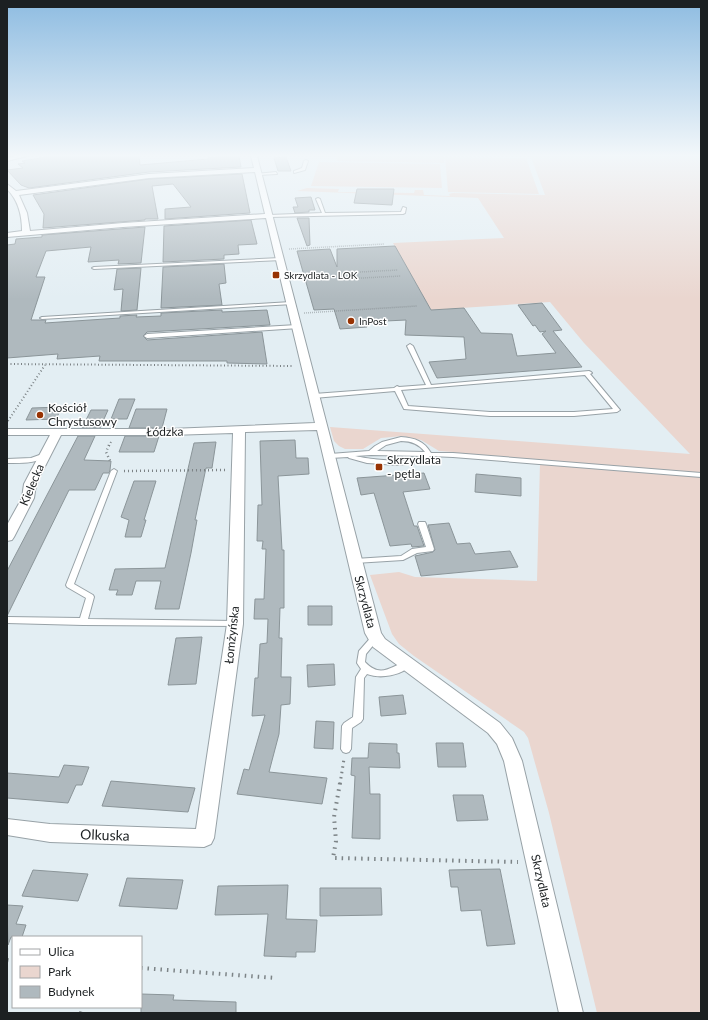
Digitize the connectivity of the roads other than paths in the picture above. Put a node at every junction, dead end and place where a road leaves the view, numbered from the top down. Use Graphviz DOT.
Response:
graph roads {
  1 [pos="21,204"];
  2 [pos="266,204"];
  3 [pos="320,204"];
  4 [pos="404,208"];
  5 [pos="324,214"];
  6 [pos="269,216"];
  7 [pos="26,233"];
  8 [pos="7,235"];
  9 [pos="280,260"];
  10 [pos="94,268"];
  11 [pos="291,303"];
  12 [pos="42,318"];
  13 [pos="297,327"];
  14 [pos="147,336"];
  15 [pos="410,346"];
  16 [pos="429,386"];
  17 [pos="397,388"];
  18 [pos="314,396"];
  19 [pos="322,426"];
  20 [pos="7,430"];
  21 [pos="239,430"];
  22 [pos="57,433"];
  23 [pos="371,453"];
  24 [pos="429,454"];
  25 [pos="45,455"];
  26 [pos="338,456"];
  27 [pos="7,461"];
  28 [pos="114,472"];
  29 [pos="701,475"];
  30 [pos="422,524"];
  31 [pos="7,537"];
  32 [pos="355,561"];
  33 [pos="7,620"];
  34 [pos="83,622"];
  35 [pos="235,624"];
  36 [pos="376,637"];
  37 [pos="407,664"];
  38 [pos="366,669"];
  39 [pos="346,749"];
  40 [pos="7,827"];
  41 [pos="204,838"];
  42 [pos="571,1013"];
  1 -- 7 [label="street"];
  2 -- 6 [label="street, Skrzydlata"];
  3 -- 5 [label="lane"];
  4 -- 5 [label="lane"];
  5 -- 6 [label="lane"];
  6 -- 7 [label="street"];
  6 -- 9 [label="street, Skrzydlata"];
  7 -- 8 [label="street"];
  9 -- 10 [label="lane"];
  9 -- 11 [label="street, Skrzydlata"];
  11 -- 12 [label="lane"];
  11 -- 13 [label="street, Skrzydlata"];
  13 -- 14 [label="lane"];
  13 -- 18 [label="street, Skrzydlata"];
  15 -- 16 [label="lane"];
  16 -- 17 [label="lane"];
  16 -- 17 [label="lane"];
  17 -- 18 [label="lane"];
  18 -- 19 [label="street, Skrzydlata"];
  19 -- 21 [label="street, Łódzka"];
  19 -- 26 [label="street, Skrzydlata"];
  20 -- 22 [label="street, Łódzka"];
  21 -- 22 [label="street, Łódzka"];
  21 -- 35 [label="street, Łomżyńska"];
  22 -- 25 [label="street, Kielecka"];
  23 -- 24 [label="lane"];
  23 -- 24 [label="lane"];
  23 -- 26 [label="lane"];
  24 -- 26 [label="lane"];
  24 -- 29 [label="lane"];
  25 -- 27 [label="lane"];
  25 -- 31 [label="street, Kielecka"];
  26 -- 32 [label="street, Skrzydlata"];
  28 -- 34 [label="lane"];
  30 -- 32 [label="lane"];
  32 -- 36 [label="street, Skrzydlata"];
  33 -- 34 [label="lane"];
  34 -- 35 [label="lane"];
  35 -- 41 [label="street, Łomżyńska"];
  36 -- 37 [label="street, Skrzydlata"];
  36 -- 38 [label="lane"];
  37 -- 38 [label="lane"];
  37 -- 42 [label="street, Skrzydlata"];
  38 -- 39 [label="lane"];
  40 -- 41 [label="street, Olkuska"];
}
